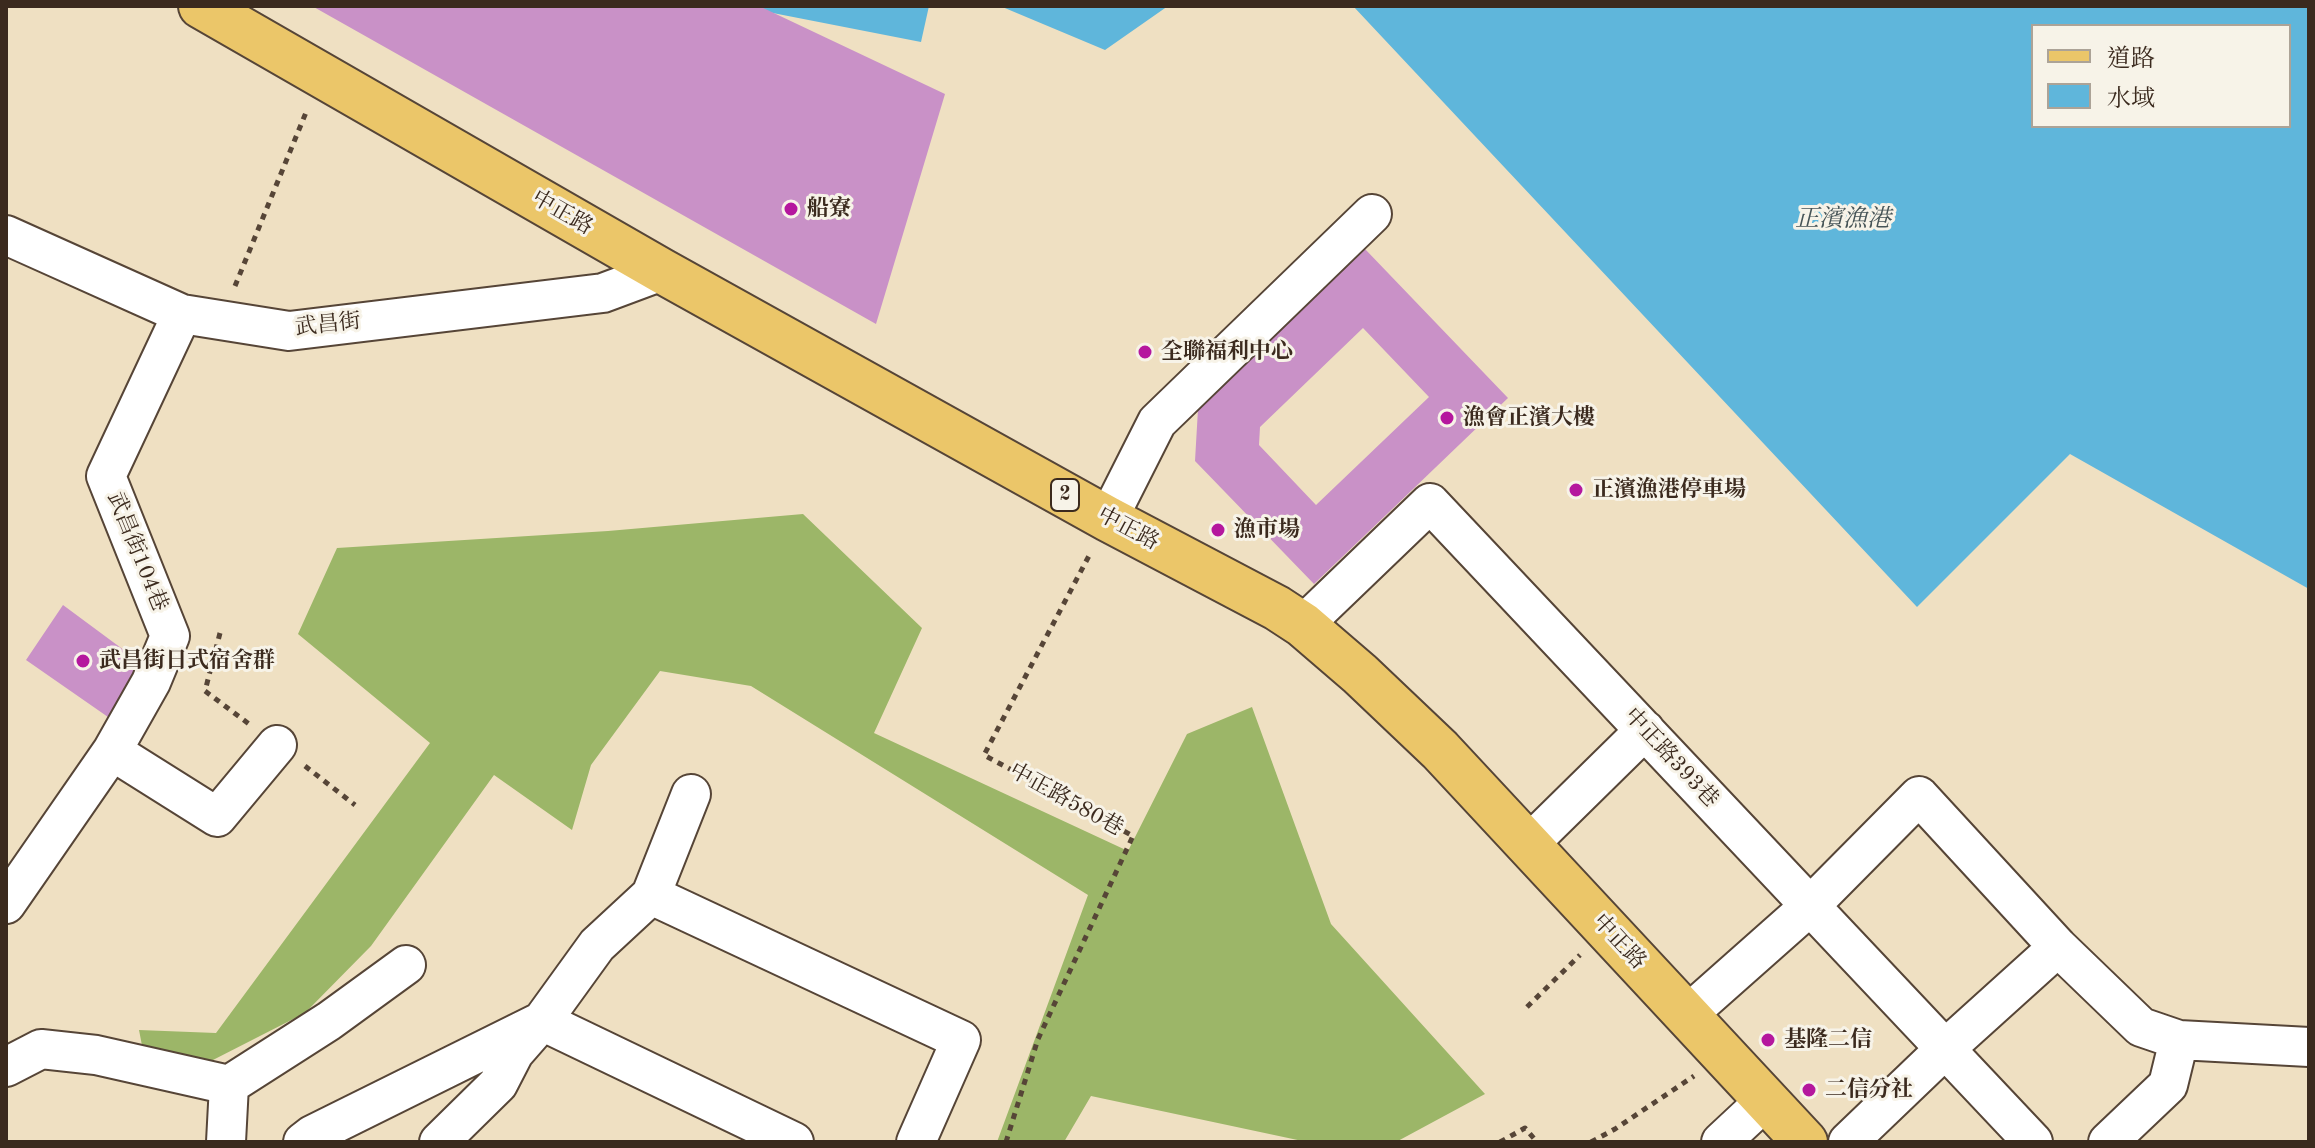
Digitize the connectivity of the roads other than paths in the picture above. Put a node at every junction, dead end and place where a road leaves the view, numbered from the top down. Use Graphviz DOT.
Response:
graph roads {
  1 [pos="201,6"];
  2 [pos="1372,214"];
  3 [pos="6,235"];
  4 [pos="662,271"];
  5 [pos="182,314"];
  6 [pos="1108,519"];
  7 [pos="1303,625"];
  8 [pos="1645,730"];
  9 [pos="277,745"];
  10 [pos="112,751"];
  11 [pos="691,794"];
  12 [pos="1528,845"];
  13 [pos="651,895"];
  14 [pos="7,900"];
  15 [pos="1810,906"];
  16 [pos="2058,947"];
  17 [pos="406,965"];
  18 [pos="1687,1015"];
  19 [pos="542,1021"];
  20 [pos="2179,1040"];
  21 [pos="2309,1047"];
  22 [pos="1945,1049"];
  23 [pos="6,1067"];
  24 [pos="229,1085"];
  25 [pos="1766,1100"];
  26 [pos="226,1142"];
  27 [pos="303,1142"];
  28 [pos="439,1142"];
  29 [pos="794,1142"];
  30 [pos="916,1142"];
  31 [pos="1721,1142"];
  32 [pos="1805,1142"];
  33 [pos="1848,1142"];
  34 [pos="2033,1142"];
  35 [pos="2108,1142"];
  1 -- 4 [label="main road, 中正路 / 2"];
  2 -- 6 [label="lane"];
  3 -- 5 [label="lane, 武昌街"];
  4 -- 5 [label="lane, 武昌街"];
  4 -- 6 [label="main road, 中正路 / 2"];
  5 -- 10 [label="lane, 武昌街104巷"];
  6 -- 7 [label="main road, 中正路 / 2"];
  7 -- 8 [label="lane, 中正路393巷"];
  7 -- 12 [label="main road, 中正路 / 2"];
  8 -- 12 [label="lane"];
  8 -- 15 [label="lane, 中正路393巷"];
  9 -- 10 [label="lane"];
  10 -- 14 [label="lane, 武昌街104巷"];
  11 -- 13 [label="lane"];
  12 -- 18 [label="main road, 中正路 / 2"];
  13 -- 19 [label="lane"];
  13 -- 30 [label="lane"];
  15 -- 16 [label="lane"];
  15 -- 18 [label="lane"];
  15 -- 22 [label="lane, 中正路393巷"];
  16 -- 20 [label="lane"];
  16 -- 22 [label="lane"];
  17 -- 24 [label="lane"];
  18 -- 25 [label="main road, 中正路 / 2"];
  19 -- 27 [label="lane"];
  19 -- 28 [label="lane"];
  19 -- 29 [label="lane"];
  20 -- 21 [label="lane"];
  20 -- 35 [label="lane"];
  22 -- 33 [label="lane"];
  22 -- 34 [label="lane, 中正路393巷"];
  23 -- 24 [label="lane"];
  24 -- 26 [label="lane"];
  25 -- 31 [label="lane"];
  25 -- 32 [label="main road, 中正路 / 2"];
}
